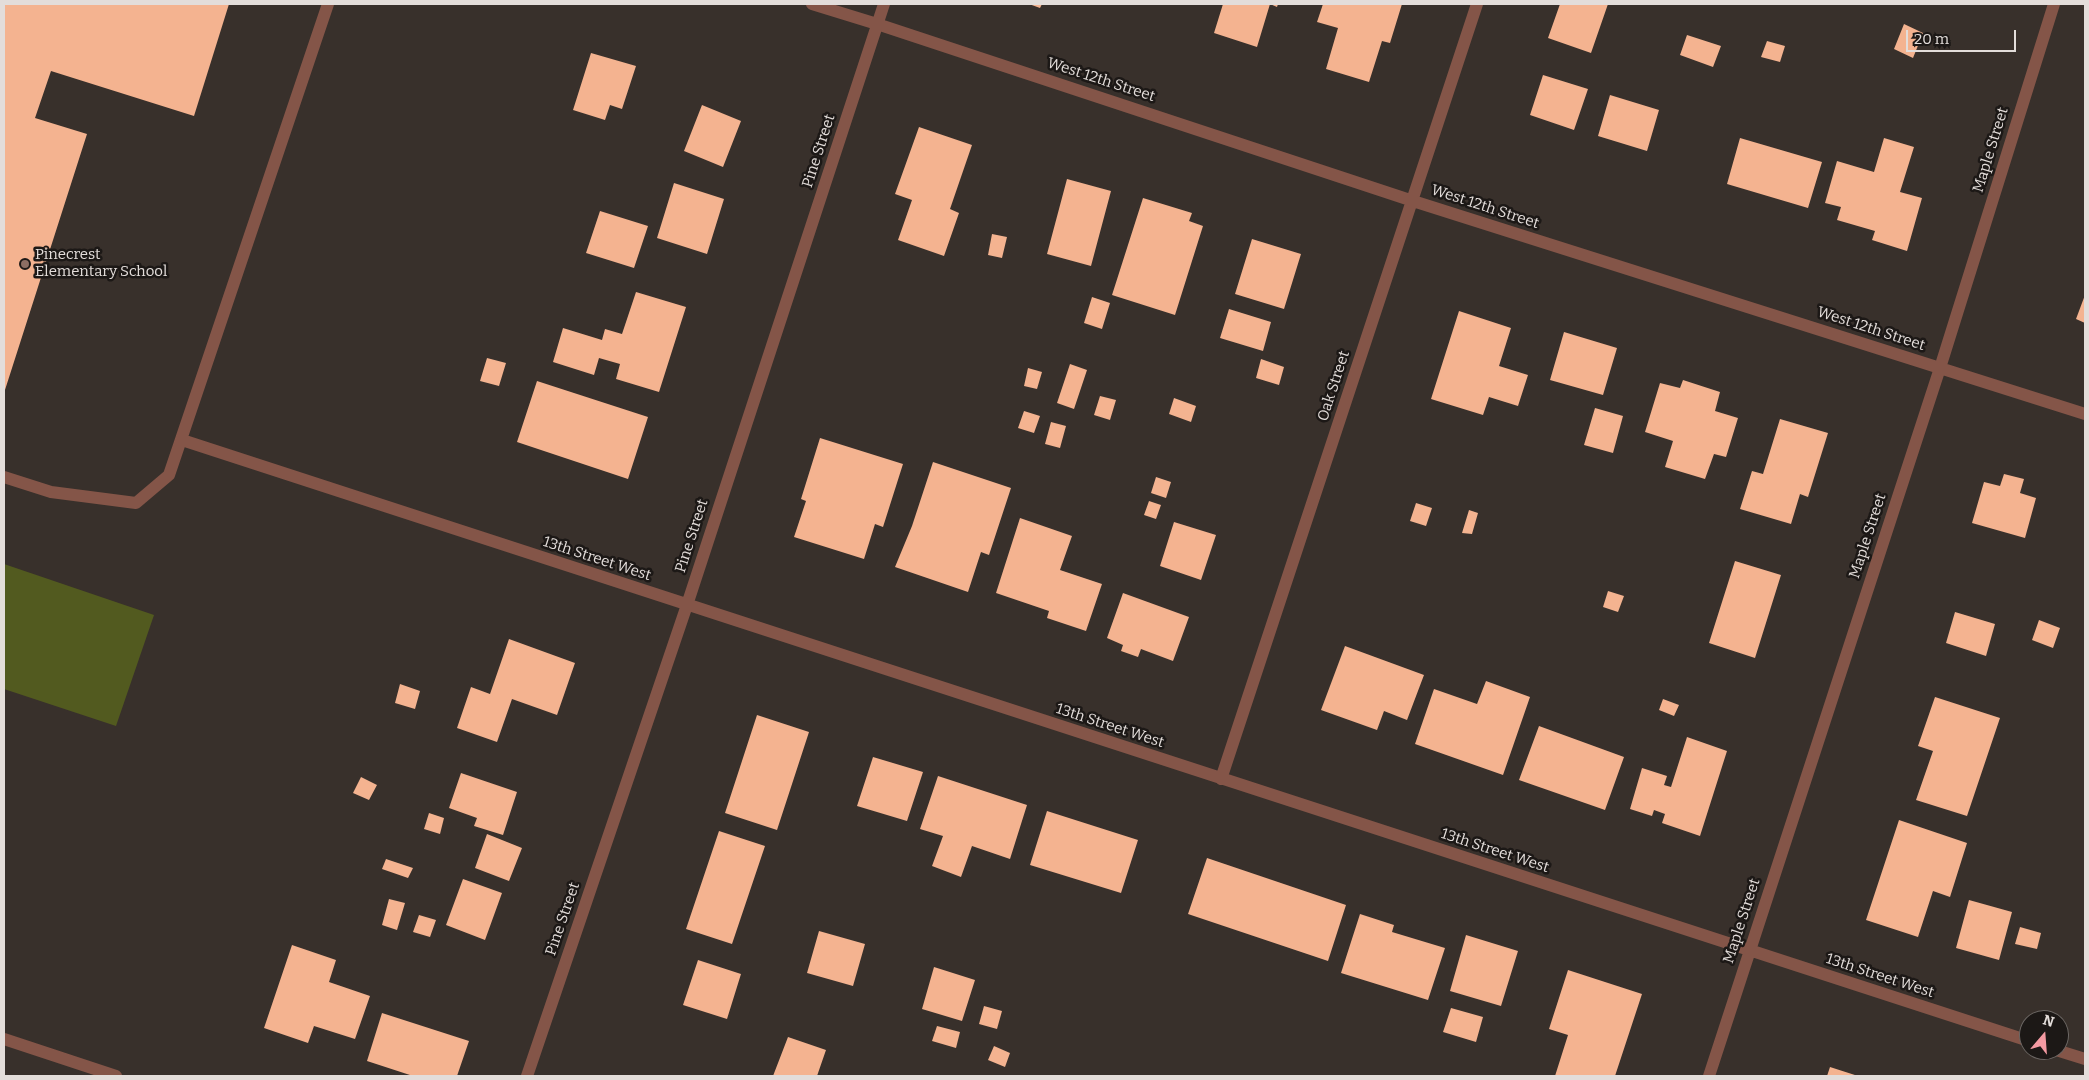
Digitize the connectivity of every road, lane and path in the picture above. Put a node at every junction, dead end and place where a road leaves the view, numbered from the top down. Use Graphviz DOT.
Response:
graph roads {
  1 [pos="328,4"];
  2 [pos="812,4"];
  3 [pos="884,4"];
  4 [pos="1477,4"];
  5 [pos="2054,4"];
  6 [pos="878,24"];
  7 [pos="1413,201"];
  8 [pos="1940,368"];
  9 [pos="2085,414"];
  10 [pos="182,440"];
  11 [pos="4,478"];
  12 [pos="687,605"];
  13 [pos="1221,779"];
  14 [pos="1750,951"];
  15 [pos="2019,1038"];
  16 [pos="4,1039"];
  17 [pos="2069,1054"];
  18 [pos="2085,1059"];
  19 [pos="116,1076"];
  20 [pos="527,1076"];
  21 [pos="1709,1076"];
  1 -- 10 [label="street"];
  2 -- 6 [label="street, West 12th Street"];
  3 -- 6 [label="street, Pine Street"];
  4 -- 7 [label="street, Oak Street"];
  5 -- 8 [label="street, Maple Street"];
  6 -- 7 [label="street, West 12th Street"];
  6 -- 12 [label="street, Pine Street"];
  7 -- 8 [label="street, West 12th Street"];
  7 -- 13 [label="street, Oak Street"];
  8 -- 9 [label="street, West 12th Street"];
  8 -- 14 [label="street, Maple Street"];
  10 -- 11 [label="street"];
  10 -- 12 [label="street, 13th Street West"];
  12 -- 13 [label="street, 13th Street West"];
  12 -- 20 [label="street, Pine Street"];
  13 -- 14 [label="street, 13th Street West"];
  14 -- 15 [label="street, 13th Street West"];
  14 -- 21 [label="street, Maple Street"];
  16 -- 19 [label="street"];
  17 -- 18 [label="street"];
}
